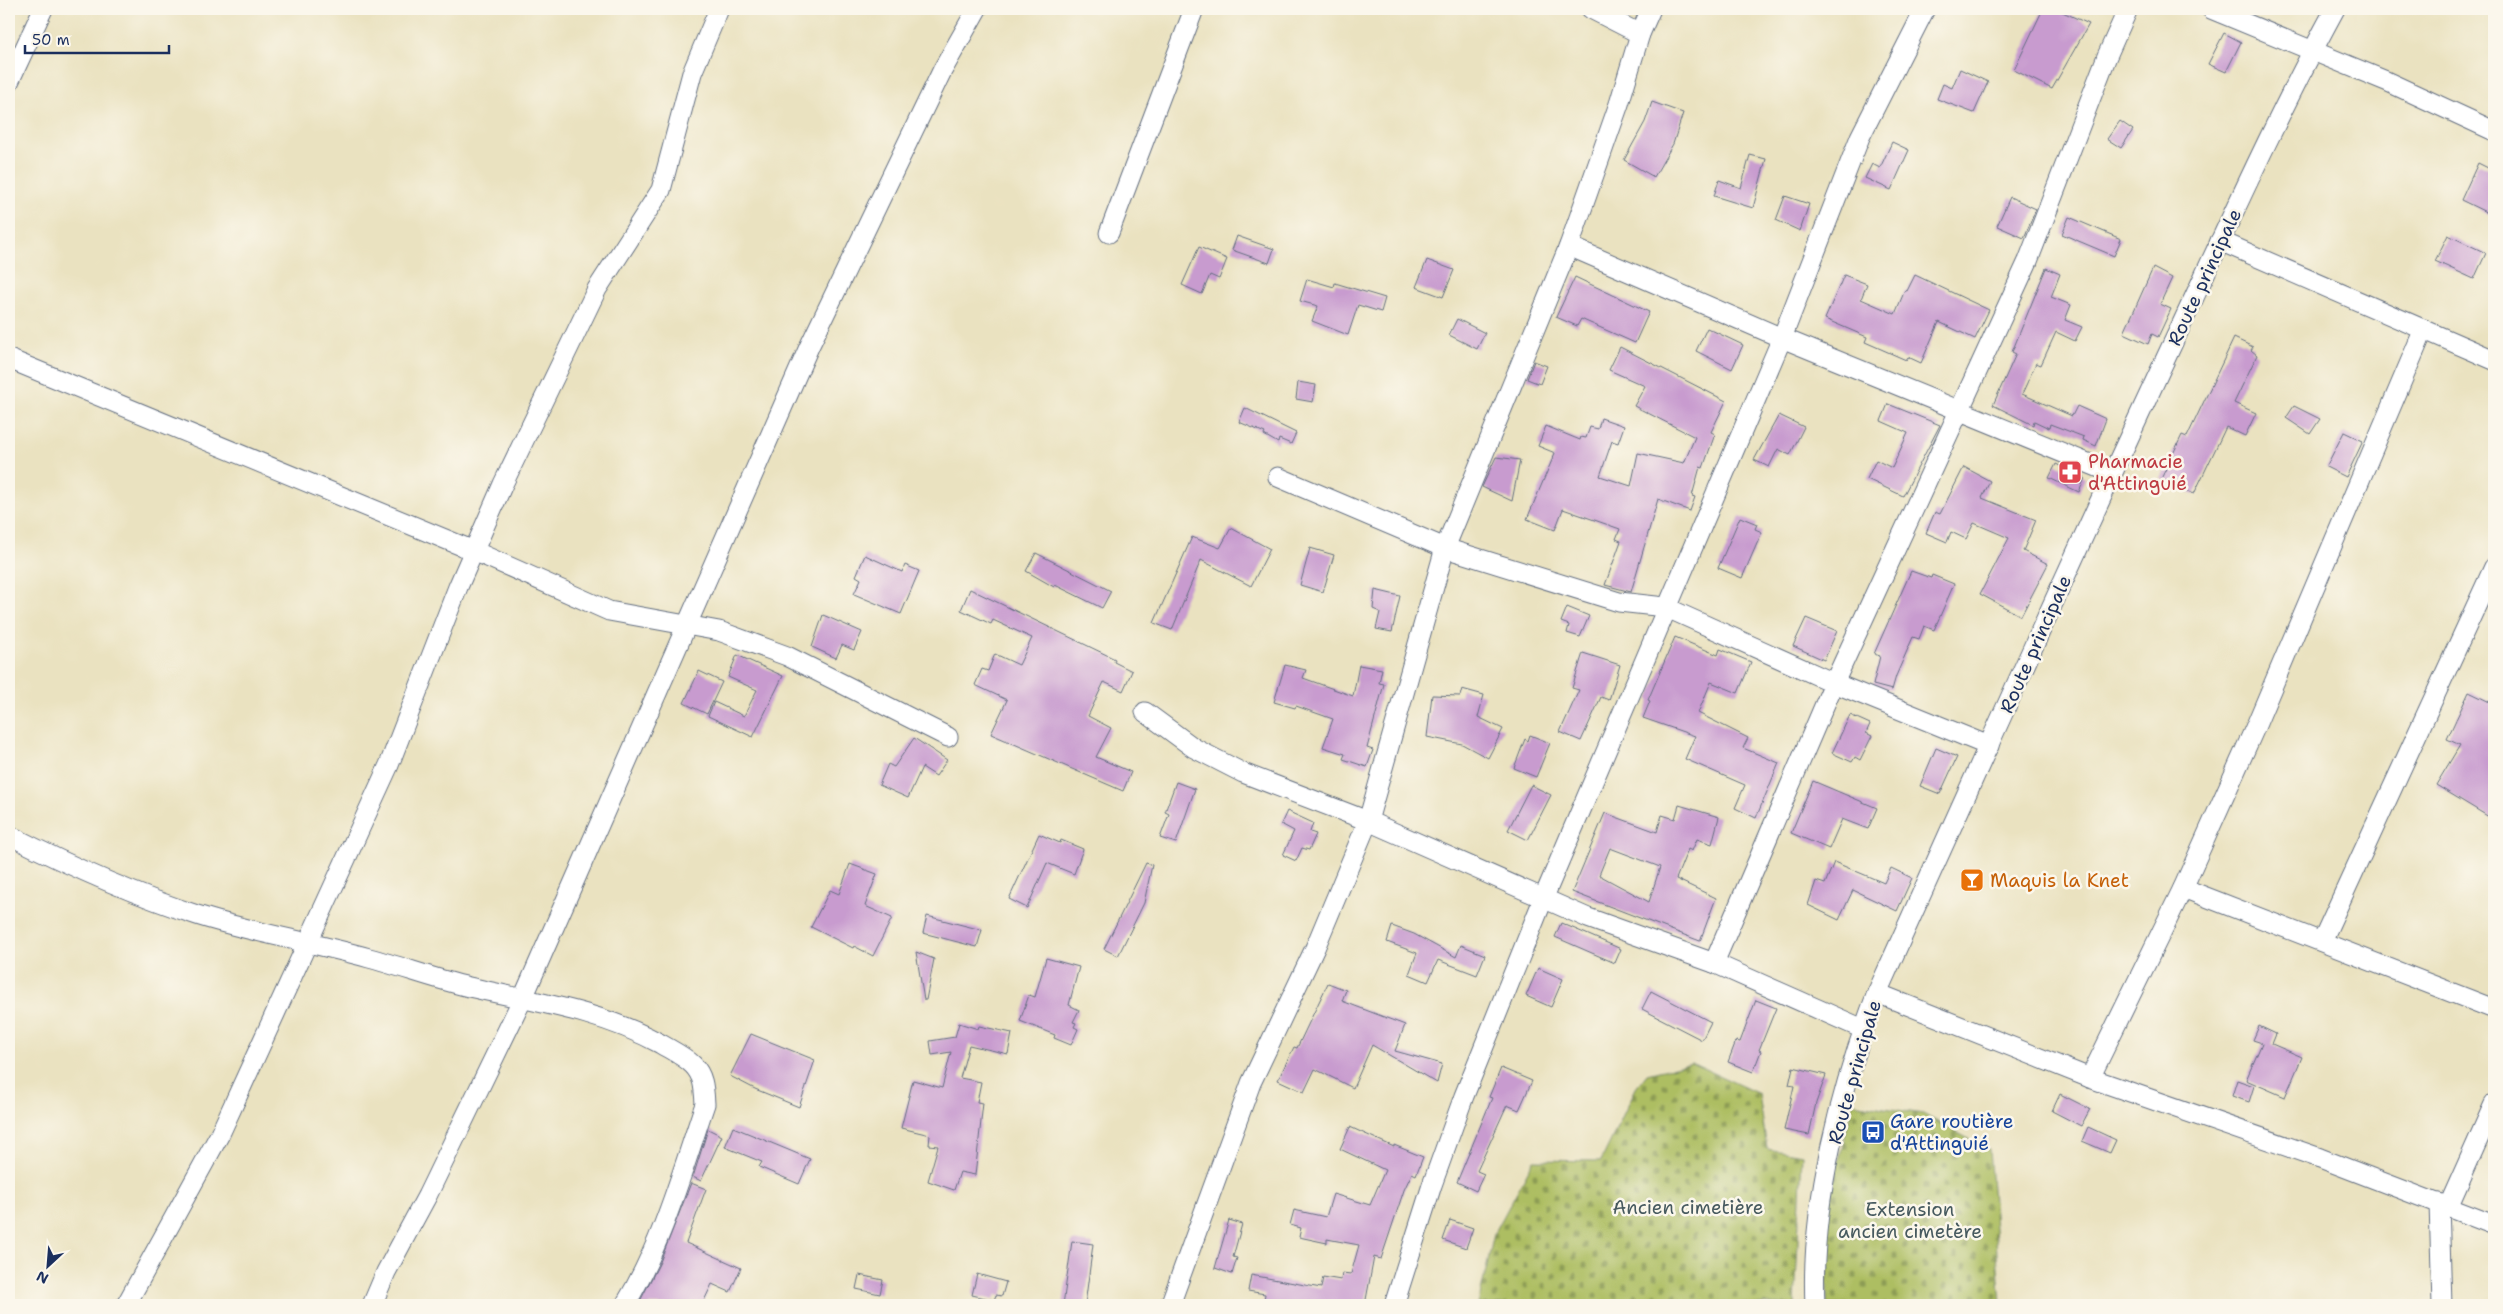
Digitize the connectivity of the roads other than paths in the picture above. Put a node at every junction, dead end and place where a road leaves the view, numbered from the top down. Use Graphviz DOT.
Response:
graph roads {
  1 [pos="43,9"];
  2 [pos="719,9"];
  3 [pos="977,9"];
  4 [pos="1194,9"];
  5 [pos="1591,9"];
  6 [pos="1651,9"];
  7 [pos="1925,9"];
  8 [pos="2128,9"];
  9 [pos="2211,9"];
  10 [pos="2335,9"];
  11 [pos="1640,34"];
  12 [pos="2312,51"];
  13 [pos="9,82"];
  14 [pos="2494,131"];
  15 [pos="1110,233"];
  16 [pos="2220,241"];
  17 [pos="1569,246"];
  18 [pos="2424,329"];
  19 [pos="1782,338"];
  20 [pos="9,359"];
  21 [pos="2494,360"];
  22 [pos="1960,411"];
  23 [pos="2112,472"];
  24 [pos="1278,477"];
  25 [pos="1445,548"];
  26 [pos="474,551"];
  27 [pos="2494,567"];
  28 [pos="2486,605"];
  29 [pos="1665,607"];
  30 [pos="688,625"];
  31 [pos="1834,683"];
  32 [pos="1145,712"];
  33 [pos="948,737"];
  34 [pos="1989,746"];
  35 [pos="1368,821"];
  36 [pos="9,835"];
  37 [pos="2183,888"];
  38 [pos="1544,897"];
  39 [pos="2322,941"];
  40 [pos="306,944"];
  41 [pos="1714,963"];
  42 [pos="1877,993"];
  43 [pos="523,998"];
  44 [pos="2494,1009"];
  45 [pos="1863,1029"];
  46 [pos="2090,1078"];
  47 [pos="2494,1104"];
  48 [pos="2443,1205"];
  49 [pos="2494,1225"];
  50 [pos="126,1305"];
  51 [pos="372,1305"];
  52 [pos="625,1305"];
  53 [pos="1170,1305"];
  54 [pos="1394,1305"];
  55 [pos="1815,1305"];
  56 [pos="2442,1305"];
  1 -- 13 [label="street"];
  2 -- 26 [label="street"];
  3 -- 30 [label="street"];
  4 -- 15 [label="street"];
  5 -- 11 [label="street"];
  6 -- 11 [label="street"];
  7 -- 19 [label="street"];
  8 -- 22 [label="street"];
  9 -- 12 [label="street"];
  10 -- 12 [label="street, Route principale"];
  11 -- 17 [label="street"];
  12 -- 14 [label="street"];
  12 -- 16 [label="street, Route principale"];
  16 -- 18 [label="street"];
  16 -- 23 [label="street, Route principale"];
  17 -- 19 [label="street"];
  17 -- 25 [label="street"];
  18 -- 21 [label="street"];
  18 -- 37 [label="street"];
  19 -- 22 [label="street"];
  19 -- 29 [label="street"];
  20 -- 26 [label="street"];
  22 -- 23 [label="street"];
  22 -- 31 [label="street"];
  23 -- 34 [label="street, Route principale"];
  24 -- 25 [label="street"];
  25 -- 29 [label="street"];
  25 -- 35 [label="street"];
  26 -- 30 [label="street"];
  26 -- 40 [label="street"];
  27 -- 28 [label="street"];
  28 -- 39 [label="street"];
  29 -- 31 [label="street"];
  29 -- 38 [label="street"];
  30 -- 33 [label="street"];
  30 -- 43 [label="street"];
  31 -- 34 [label="street"];
  31 -- 41 [label="street"];
  32 -- 35 [label="street"];
  34 -- 42 [label="street, Route principale"];
  35 -- 38 [label="street"];
  35 -- 53 [label="street"];
  36 -- 40 [label="street"];
  37 -- 39 [label="street"];
  37 -- 46 [label="street"];
  38 -- 41 [label="street"];
  38 -- 54 [label="street"];
  39 -- 44 [label="street"];
  40 -- 43 [label="street"];
  40 -- 50 [label="street"];
  41 -- 45 [label="street"];
  42 -- 45 [label="street, Route principale"];
  42 -- 46 [label="street"];
  43 -- 51 [label="street"];
  43 -- 52 [label="street"];
  45 -- 55 [label="street, Route principale"];
  46 -- 48 [label="street"];
  47 -- 48 [label="street"];
  48 -- 49 [label="street"];
  48 -- 56 [label="street"];
}
